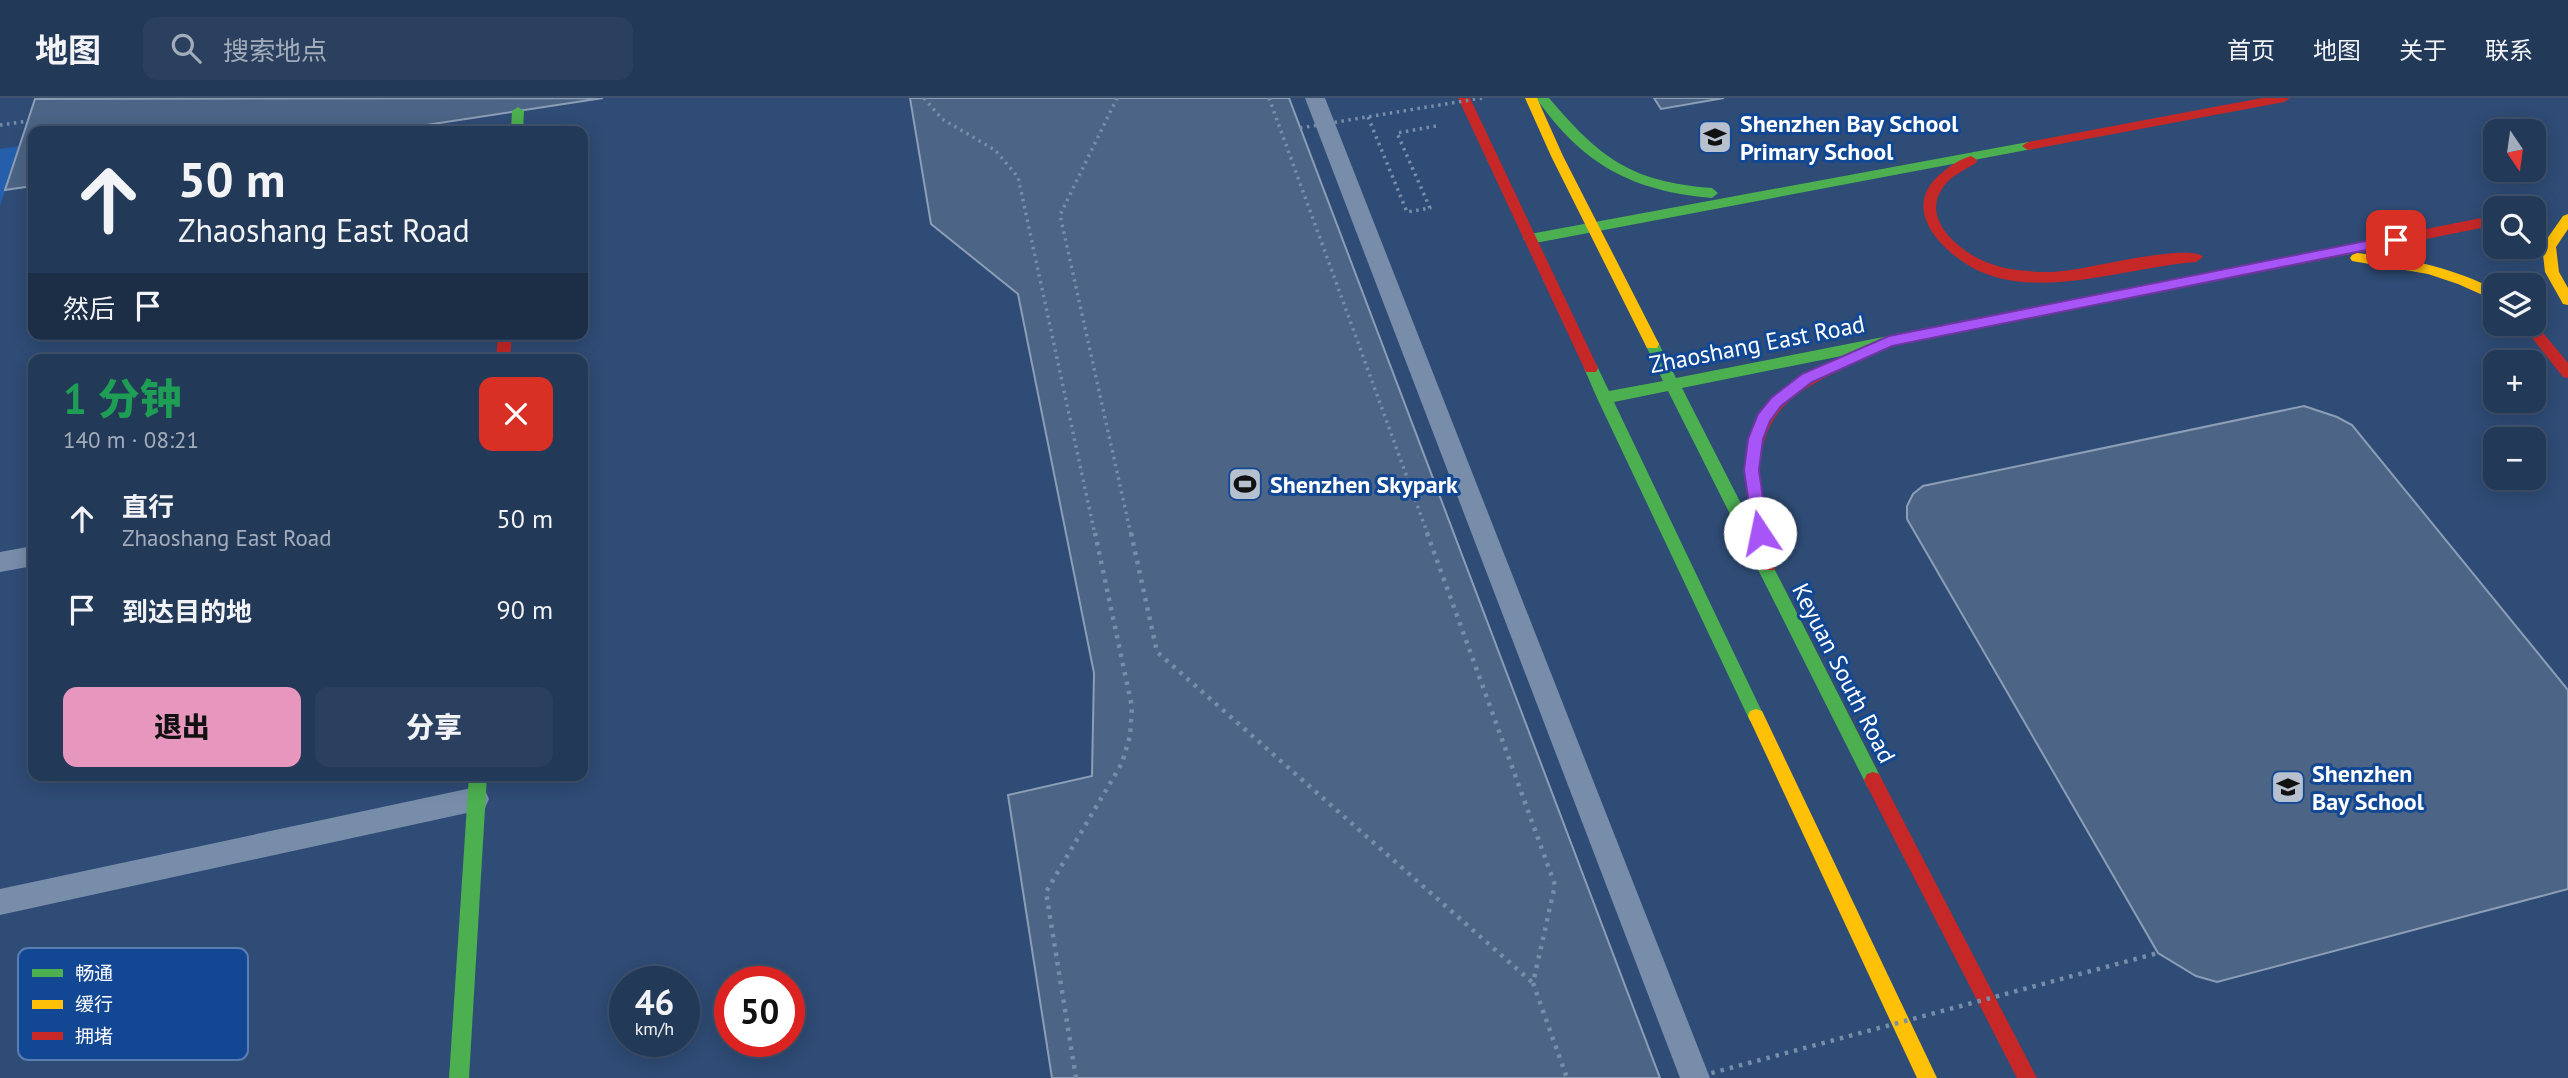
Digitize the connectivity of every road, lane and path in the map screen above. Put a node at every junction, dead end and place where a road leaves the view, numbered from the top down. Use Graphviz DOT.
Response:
graph roads {
  1 [pos="924,98"];
  2 [pos="1117,98"];
  3 [pos="1269,98"];
  4 [pos="1315,98"];
  5 [pos="1464,98"];
  6 [pos="1482,98"];
  7 [pos="1531,98"];
  8 [pos="1542,98"];
  9 [pos="2284,98"];
  10 [pos="518,111"];
  11 [pos="1368,117"];
  12 [pos="28,121"];
  13 [pos="0,125"];
  14 [pos="517,126"];
  15 [pos="1437,126"];
  16 [pos="1300,128"];
  17 [pos="1974,158"];
  18 [pos="1808,189"];
  19 [pos="2564,211"];
  20 [pos="2483,223"];
  21 [pos="1594,228"];
  22 [pos="1530,239"];
  23 [pos="2297,260"];
  24 [pos="2483,290"];
  25 [pos="2568,300"];
  26 [pos="2538,336"];
  27 [pos="1889,341"];
  28 [pos="2568,373"];
  29 [pos="1673,384"];
  30 [pos="1604,398"];
  31 [pos="28,557"];
  32 [pos="0,562"];
  33 [pos="1772,584"];
  34 [pos="477,787"];
  35 [pos="0,902"];
  36 [pos="2158,953"];
  37 [pos="1533,983"];
  38 [pos="459,1078"];
  39 [pos="1076,1078"];
  40 [pos="1567,1078"];
  41 [pos="1694,1078"];
  42 [pos="1927,1078"];
  43 [pos="2027,1078"];
  1 -- 39 [label="path"];
  2 -- 37 [label="path"];
  3 -- 37 [label="path"];
  4 -- 41 [label="lane"];
  5 -- 22 [label="main road"];
  6 -- 11 [label="path, bridge"];
  7 -- 21 [label="main road, Keyuan South Road"];
  8 -- 18 [label="main road"];
  9 -- 17 [label="main road"];
  10 -- 14 [label="main road"];
  11 -- 15 [label="path"];
  11 -- 16 [label="path, bridge"];
  12 -- 13 [label="path"];
  17 -- 18 [label="main road"];
  17 -- 23 [label="main road"];
  18 -- 21 [label="main road"];
  19 -- 25 [label="main road"];
  20 -- 23 [label="main road, Zhaoshang East Road"];
  21 -- 22 [label="main road"];
  21 -- 29 [label="main road, Keyuan South Road"];
  22 -- 30 [label="main road"];
  23 -- 24 [label="main road"];
  23 -- 27 [label="main road, Zhaoshang East Road"];
  26 -- 28 [label="main road"];
  27 -- 29 [label="main road, Zhaoshang East Road"];
  27 -- 33 [label="main road"];
  29 -- 30 [label="main road, Zhaoshang East Road"];
  29 -- 33 [label="main road, Keyuan South Road"];
  30 -- 42 [label="main road"];
  31 -- 32 [label="lane"];
  33 -- 43 [label="main road, Keyuan South Road"];
  34 -- 35 [label="lane"];
  34 -- 38 [label="main road"];
  36 -- 41 [label="path, bridge"];
  37 -- 40 [label="path"];
}
